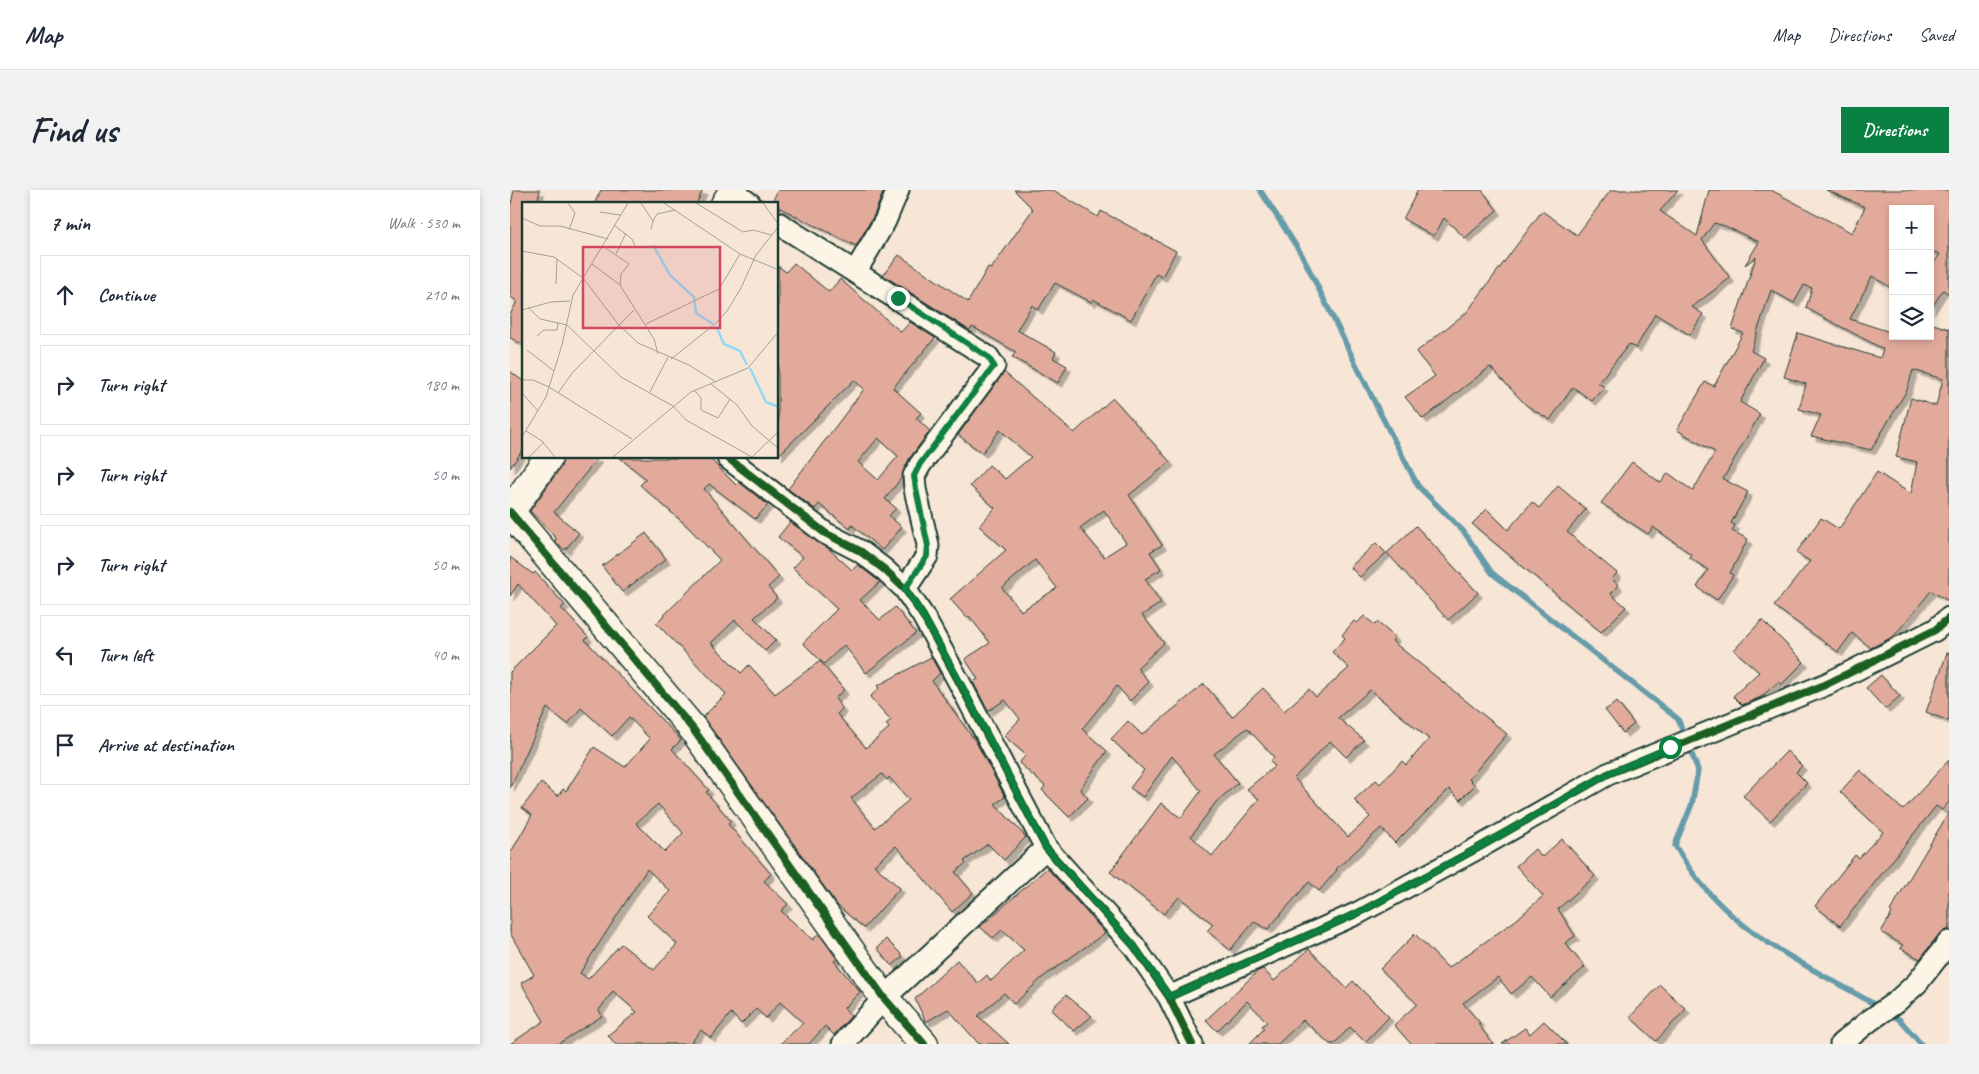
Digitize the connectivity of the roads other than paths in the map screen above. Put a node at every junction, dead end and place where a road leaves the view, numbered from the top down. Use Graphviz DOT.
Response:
graph roads {
  1 [pos="898,190"];
  2 [pos="779,223"];
  3 [pos="856,271"];
  4 [pos="547,459"];
  5 [pos="729,459"];
  6 [pos="510,512"];
  7 [pos="905,589"];
  8 [pos="1949,618"];
  9 [pos="1046,848"];
  10 [pos="1949,942"];
  11 [pos="1170,997"];
  12 [pos="884,998"];
  13 [pos="843,1044"];
  14 [pos="924,1044"];
  15 [pos="1192,1044"];
  16 [pos="1841,1044"];
  1 -- 3 [label="street"];
  2 -- 3 [label="street"];
  3 -- 7 [label="street"];
  4 -- 6 [label="street"];
  5 -- 7 [label="street"];
  6 -- 12 [label="street"];
  7 -- 9 [label="street"];
  8 -- 11 [label="street"];
  9 -- 11 [label="street"];
  9 -- 12 [label="street"];
  10 -- 16 [label="street"];
  11 -- 15 [label="street"];
  12 -- 13 [label="street"];
  12 -- 14 [label="street"];
}
